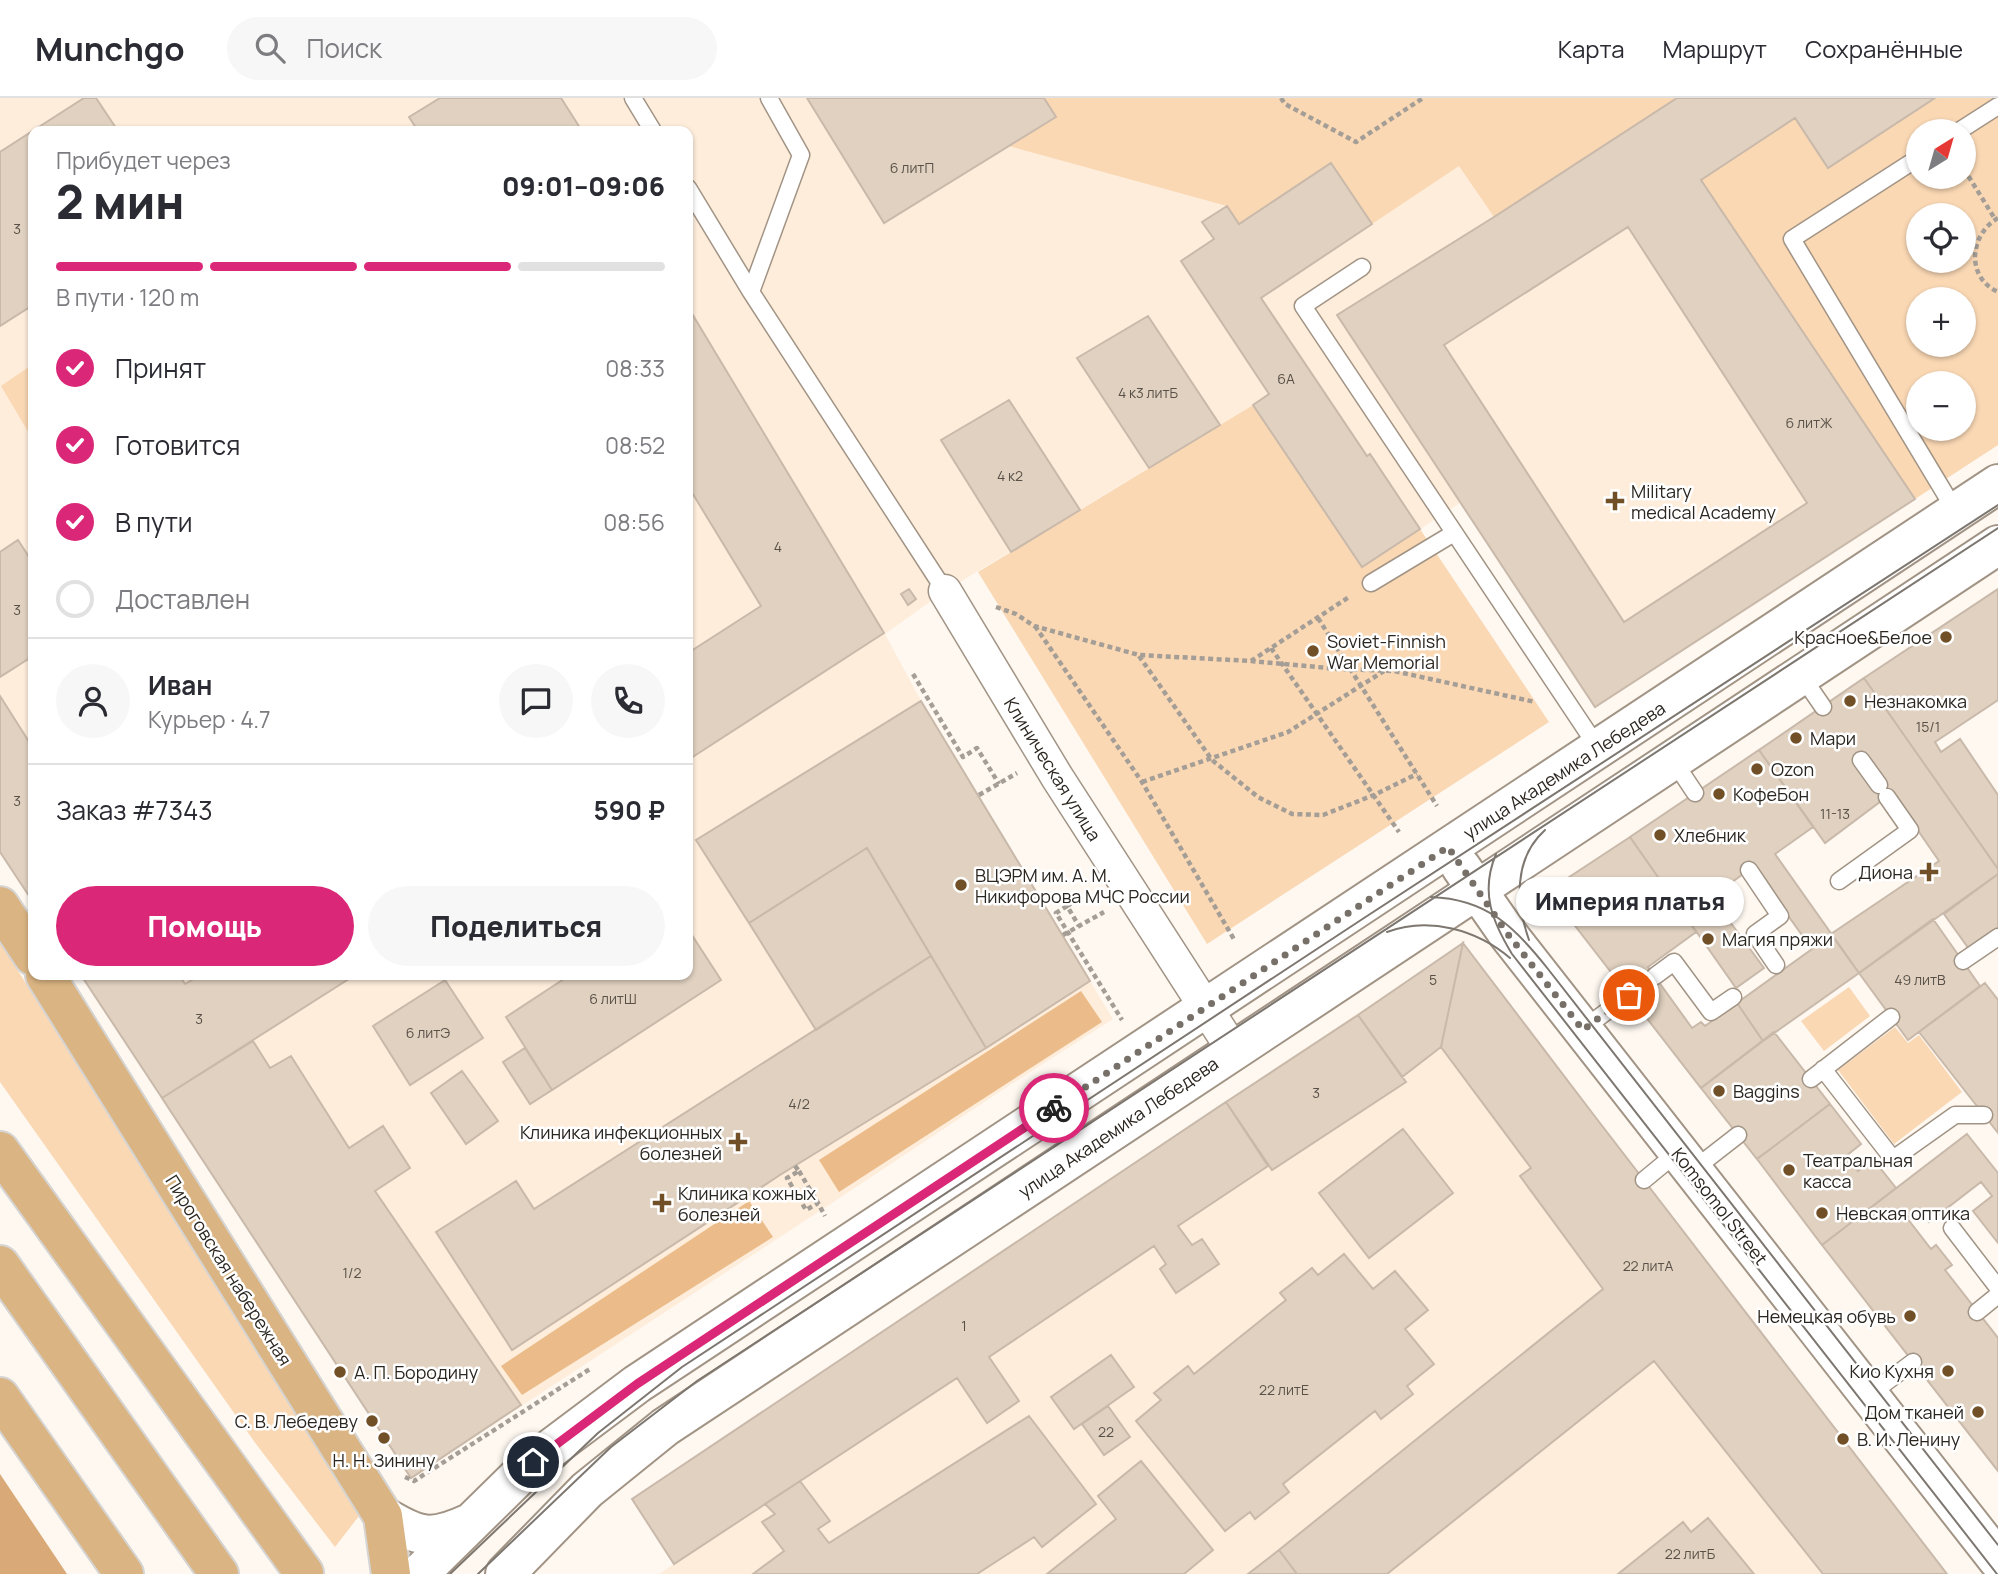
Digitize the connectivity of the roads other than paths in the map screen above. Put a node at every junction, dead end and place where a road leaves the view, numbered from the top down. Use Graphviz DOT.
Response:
graph roads {
  1 [pos="633,98"];
  2 [pos="769,98"];
  3 [pos="1998,106"];
  4 [pos="1976,120"];
  5 [pos="650,126"];
  6 [pos="1906,166"];
  7 [pos="693,196"];
  8 [pos="1362,267"];
  9 [pos="751,292"];
  10 [pos="1998,484"];
  11 [pos="1956,512"];
  12 [pos="1454,533"];
  13 [pos="1998,545"];
  14 [pos="1371,583"];
  15 [pos="951,603"];
  16 [pos="1801,675"];
  17 [pos="1823,707"];
  18 [pos="1598,748"];
  19 [pos="1672,760"];
  20 [pos="1861,760"];
  21 [pos="1695,793"];
  22 [pos="1448,847"];
  23 [pos="1749,870"];
  24 [pos="1839,881"];
  25 [pos="1476,890"];
  26 [pos="1997,938"];
  27 [pos="1963,961"];
  28 [pos="1776,965"];
  29 [pos="1655,976"];
  30 [pos="48,980"];
  31 [pos="1629,995"];
  32 [pos="1733,997"];
  33 [pos="1206,1007"];
  34 [pos="1891,1017"];
  35 [pos="1583,1030"];
  36 [pos="1233,1050"];
  37 [pos="1984,1115"];
  38 [pos="1738,1135"];
  39 [pos="0,1151"];
  40 [pos="1686,1161"];
  41 [pos="1644,1180"];
  42 [pos="1952,1228"];
  43 [pos="0,1265"];
  44 [pos="1998,1288"];
  45 [pos="1998,1296"];
  46 [pos="1977,1312"];
  47 [pos="1913,1362"];
  48 [pos="1869,1395"];
  49 [pos="0,1398"];
  50 [pos="383,1516"];
  51 [pos="472,1522"];
  52 [pos="1998,1560"];
  53 [pos="304,1573"];
  54 [pos="124,1574"];
  55 [pos="219,1574"];
  56 [pos="391,1574"];
  57 [pos="419,1574"];
  58 [pos="505,1574"];
  1 -- 5 [label="lane"];
  2 -- 9 [label="lane"];
  3 -- 4 [label="lane"];
  6 -- 11 [label="lane"];
  7 -- 9 [label="lane"];
  8 -- 12 [label="lane"];
  9 -- 15 [label="lane"];
  10 -- 11 [label="main road, улица Академика Лебедева"];
  11 -- 18 [label="main road, улица Академика Лебедева"];
  12 -- 14 [label="lane"];
  12 -- 18 [label="lane"];
  13 -- 16 [label="main road, улица Академика Лебедева"];
  15 -- 33 [label="street, Клиническая улица"];
  16 -- 17 [label="lane"];
  16 -- 19 [label="main road, улица Академика Лебедева"];
  18 -- 22 [label="main road, улица Академика Лебедева"];
  19 -- 21 [label="lane"];
  19 -- 25 [label="main road, улица Академика Лебедева"];
  20 -- 24 [label="lane"];
  22 -- 25 [label="main road, Komsomol Street"];
  22 -- 33 [label="main road, улица Академика Лебедева"];
  23 -- 28 [label="lane"];
  25 -- 35 [label="main road, Komsomol Street"];
  25 -- 36 [label="main road, улица Академика Лебедева"];
  26 -- 27 [label="lane"];
  29 -- 32 [label="lane"];
  30 -- 50 [label="main road, Пироговская набережная"];
  31 -- 35 [label="lane"];
  33 -- 36 [label="street, Клиническая улица"];
  33 -- 51 [label="main road, улица Академика Лебедева"];
  34 -- 37 [label="lane"];
  35 -- 40 [label="main road, Komsomol Street"];
  36 -- 58 [label="main road, улица Академика Лебедева"];
  38 -- 40 [label="lane"];
  39 -- 53 [label="main road"];
  40 -- 41 [label="lane"];
  40 -- 48 [label="main road, Komsomol Street"];
  42 -- 44 [label="lane"];
  43 -- 55 [label="main road"];
  45 -- 46 [label="lane"];
  47 -- 48 [label="lane"];
  48 -- 52 [label="main road, Komsomol Street"];
  49 -- 54 [label="main road"];
  50 -- 51 [label="main road"];
  50 -- 56 [label="main road, Пироговская набережная"];
  51 -- 57 [label="main road, улица Академика Лебедева"];
}
